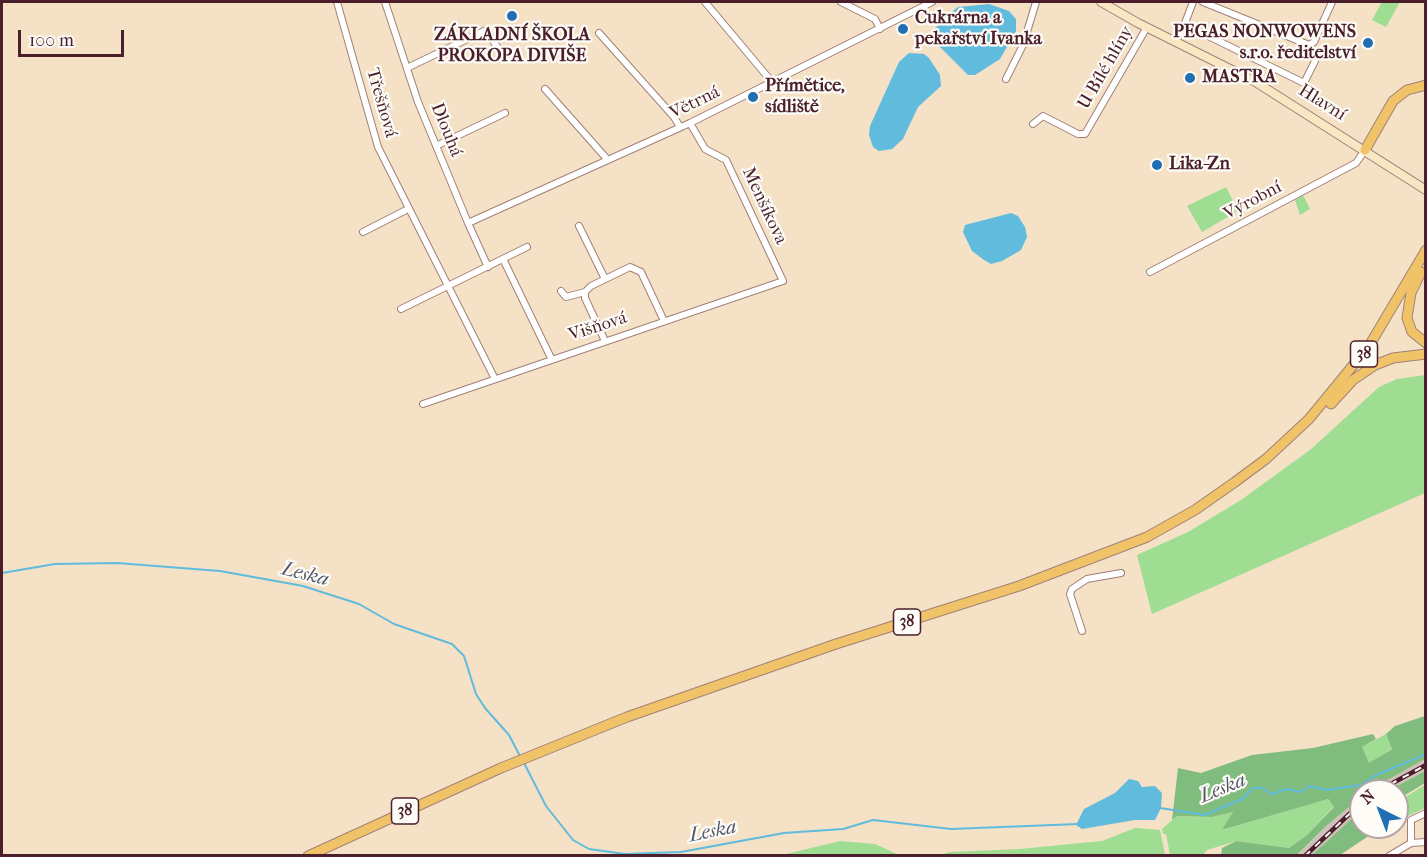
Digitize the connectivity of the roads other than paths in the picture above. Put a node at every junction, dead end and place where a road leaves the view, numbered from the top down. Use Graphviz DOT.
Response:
graph roads {
  1 [pos="338,2"];
  2 [pos="385,2"];
  3 [pos="705,2"];
  4 [pos="841,2"];
  5 [pos="932,2"];
  6 [pos="1036,2"];
  7 [pos="1101,2"];
  8 [pos="1193,2"];
  9 [pos="1203,2"];
  10 [pos="1332,2"];
  11 [pos="1147,27"];
  12 [pos="880,29"];
  13 [pos="1194,29"];
  14 [pos="599,33"];
  15 [pos="1174,41"];
  16 [pos="1309,45"];
  17 [pos="502,54"];
  18 [pos="407,68"];
  19 [pos="1006,79"];
  20 [pos="772,82"];
  21 [pos="1425,85"];
  22 [pos="545,89"];
  23 [pos="505,113"];
  24 [pos="690,123"];
  25 [pos="1033,124"];
  26 [pos="680,127"];
  27 [pos="436,146"];
  28 [pos="1365,150"];
  29 [pos="607,159"];
  30 [pos="1425,190"];
  31 [pos="408,209"];
  32 [pos="468,224"];
  33 [pos="579,226"];
  34 [pos="363,232"];
  35 [pos="527,247"];
  36 [pos="1425,250"];
  37 [pos="503,259"];
  38 [pos="1425,262"];
  39 [pos="488,267"];
  40 [pos="1150,272"];
  41 [pos="605,279"];
  42 [pos="783,281"];
  43 [pos="447,287"];
  44 [pos="561,291"];
  45 [pos="585,292"];
  46 [pos="401,309"];
  47 [pos="664,321"];
  48 [pos="605,341"];
  49 [pos="1425,343"];
  50 [pos="1425,354"];
  51 [pos="551,358"];
  52 [pos="494,377"];
  53 [pos="423,404"];
  54 [pos="1283,444"];
  55 [pos="1121,573"];
  56 [pos="1082,630"];
  57 [pos="1425,813"];
  58 [pos="1425,842"];
  59 [pos="1411,843"];
  60 [pos="308,855"];
  61 [pos="1389,855"];
  1 -- 31 [label="street, Třešňová"];
  2 -- 18 [label="street, Dlouhá"];
  3 -- 20 [label="street"];
  4 -- 12 [label="street"];
  5 -- 12 [label="street, Větrná"];
  6 -- 19 [label="street"];
  7 -- 11 [label="main road, Hlavní"];
  8 -- 15 [label="street"];
  9 -- 16 [label="street"];
  10 -- 16 [label="street"];
  11 -- 15 [label="main road, Hlavní"];
  11 -- 25 [label="street, U Bílé hlíny"];
  12 -- 20 [label="street, Větrná"];
  13 -- 16 [label="street"];
  14 -- 26 [label="street"];
  15 -- 28 [label="main road, Hlavní"];
  17 -- 18 [label="street"];
  18 -- 27 [label="street, Dlouhá"];
  20 -- 24 [label="street, Větrná"];
  21 -- 28 [label="main road"];
  22 -- 29 [label="street"];
  23 -- 27 [label="street"];
  24 -- 26 [label="street, Větrná"];
  24 -- 42 [label="street, Menšíkova"];
  26 -- 29 [label="street, Větrná"];
  27 -- 32 [label="street, Dlouhá"];
  28 -- 30 [label="main road, Hlavní"];
  28 -- 40 [label="street, Výrobní"];
  29 -- 32 [label="street, Větrná"];
  31 -- 34 [label="street"];
  31 -- 43 [label="street, Třešňová"];
  32 -- 39 [label="street, Dlouhá"];
  33 -- 41 [label="street"];
  35 -- 37 [label="street"];
  36 -- 54 [label="main road, 38"];
  37 -- 39 [label="street"];
  37 -- 51 [label="street"];
  38 -- 49 [label="main road"];
  39 -- 43 [label="street"];
  41 -- 45 [label="street"];
  41 -- 47 [label="street"];
  42 -- 47 [label="street, Višňová"];
  43 -- 46 [label="street"];
  43 -- 52 [label="street, Třešňová"];
  44 -- 45 [label="street"];
  45 -- 48 [label="street"];
  47 -- 48 [label="street, Višňová"];
  48 -- 51 [label="street, Višňová"];
  50 -- 54 [label="main road"];
  51 -- 52 [label="street, Višňová"];
  52 -- 53 [label="street, Višňová"];
  54 -- 60 [label="main road, 38"];
  55 -- 56 [label="street"];
  57 -- 59 [label="street"];
  58 -- 59 [label="street"];
  59 -- 61 [label="street"];
}
